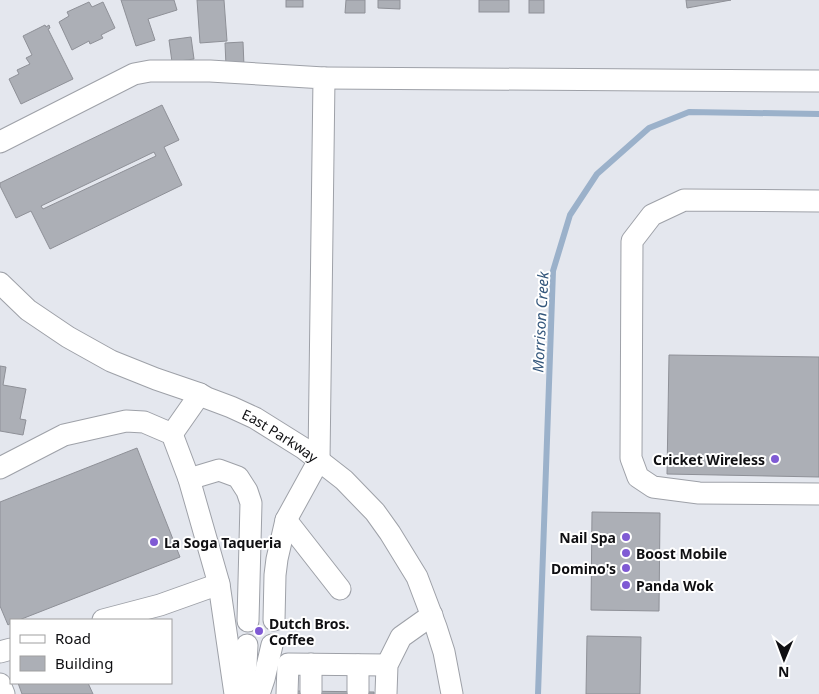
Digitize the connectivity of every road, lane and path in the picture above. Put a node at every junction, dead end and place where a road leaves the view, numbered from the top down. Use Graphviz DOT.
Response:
graph roads {
  1 [pos="324,78"];
  2 [pos="819,81"];
  3 [pos="0,142"];
  4 [pos="819,202"];
  5 [pos="0,283"];
  6 [pos="200,394"];
  7 [pos="172,434"];
  8 [pos="319,460"];
  9 [pos="0,468"];
  10 [pos="189,479"];
  11 [pos="819,494"];
  12 [pos="286,520"];
  13 [pos="219,584"];
  14 [pos="340,589"];
  15 [pos="432,615"];
  16 [pos="107,619"];
  17 [pos="274,620"];
  18 [pos="248,621"];
  19 [pos="247,645"];
  20 [pos="272,645"];
  21 [pos="311,664"];
  22 [pos="358,665"];
  23 [pos="387,665"];
  24 [pos="0,684"];
  25 [pos="265,689"];
  26 [pos="311,691"];
  27 [pos="358,691"];
  28 [pos="4,694"];
  29 [pos="235,694"];
  30 [pos="242,694"];
  31 [pos="287,694"];
  32 [pos="386,694"];
  33 [pos="452,694"];
  1 -- 2 [label="street"];
  1 -- 3 [label="street"];
  1 -- 8 [label="street"];
  4 -- 11 [label="street"];
  5 -- 6 [label="street, East Parkway"];
  6 -- 7 [label="street"];
  6 -- 8 [label="street, East Parkway"];
  7 -- 9 [label="street"];
  7 -- 10 [label="street"];
  8 -- 12 [label="street"];
  8 -- 15 [label="street, East Parkway"];
  10 -- 13 [label="street"];
  10 -- 18 [label="street"];
  12 -- 14 [label="street"];
  12 -- 17 [label="street"];
  13 -- 16 [label="street"];
  13 -- 29 [label="street"];
  15 -- 23 [label="street"];
  15 -- 33 [label="street, East Parkway"];
  19 -- 30 [label="street"];
  20 -- 25 [label="street"];
  21 -- 22 [label="street"];
  21 -- 26 [label="street"];
  21 -- 31 [label="street"];
  22 -- 23 [label="street"];
  22 -- 27 [label="street"];
  23 -- 32 [label="street"];
  24 -- 28 [label="street"];
}
